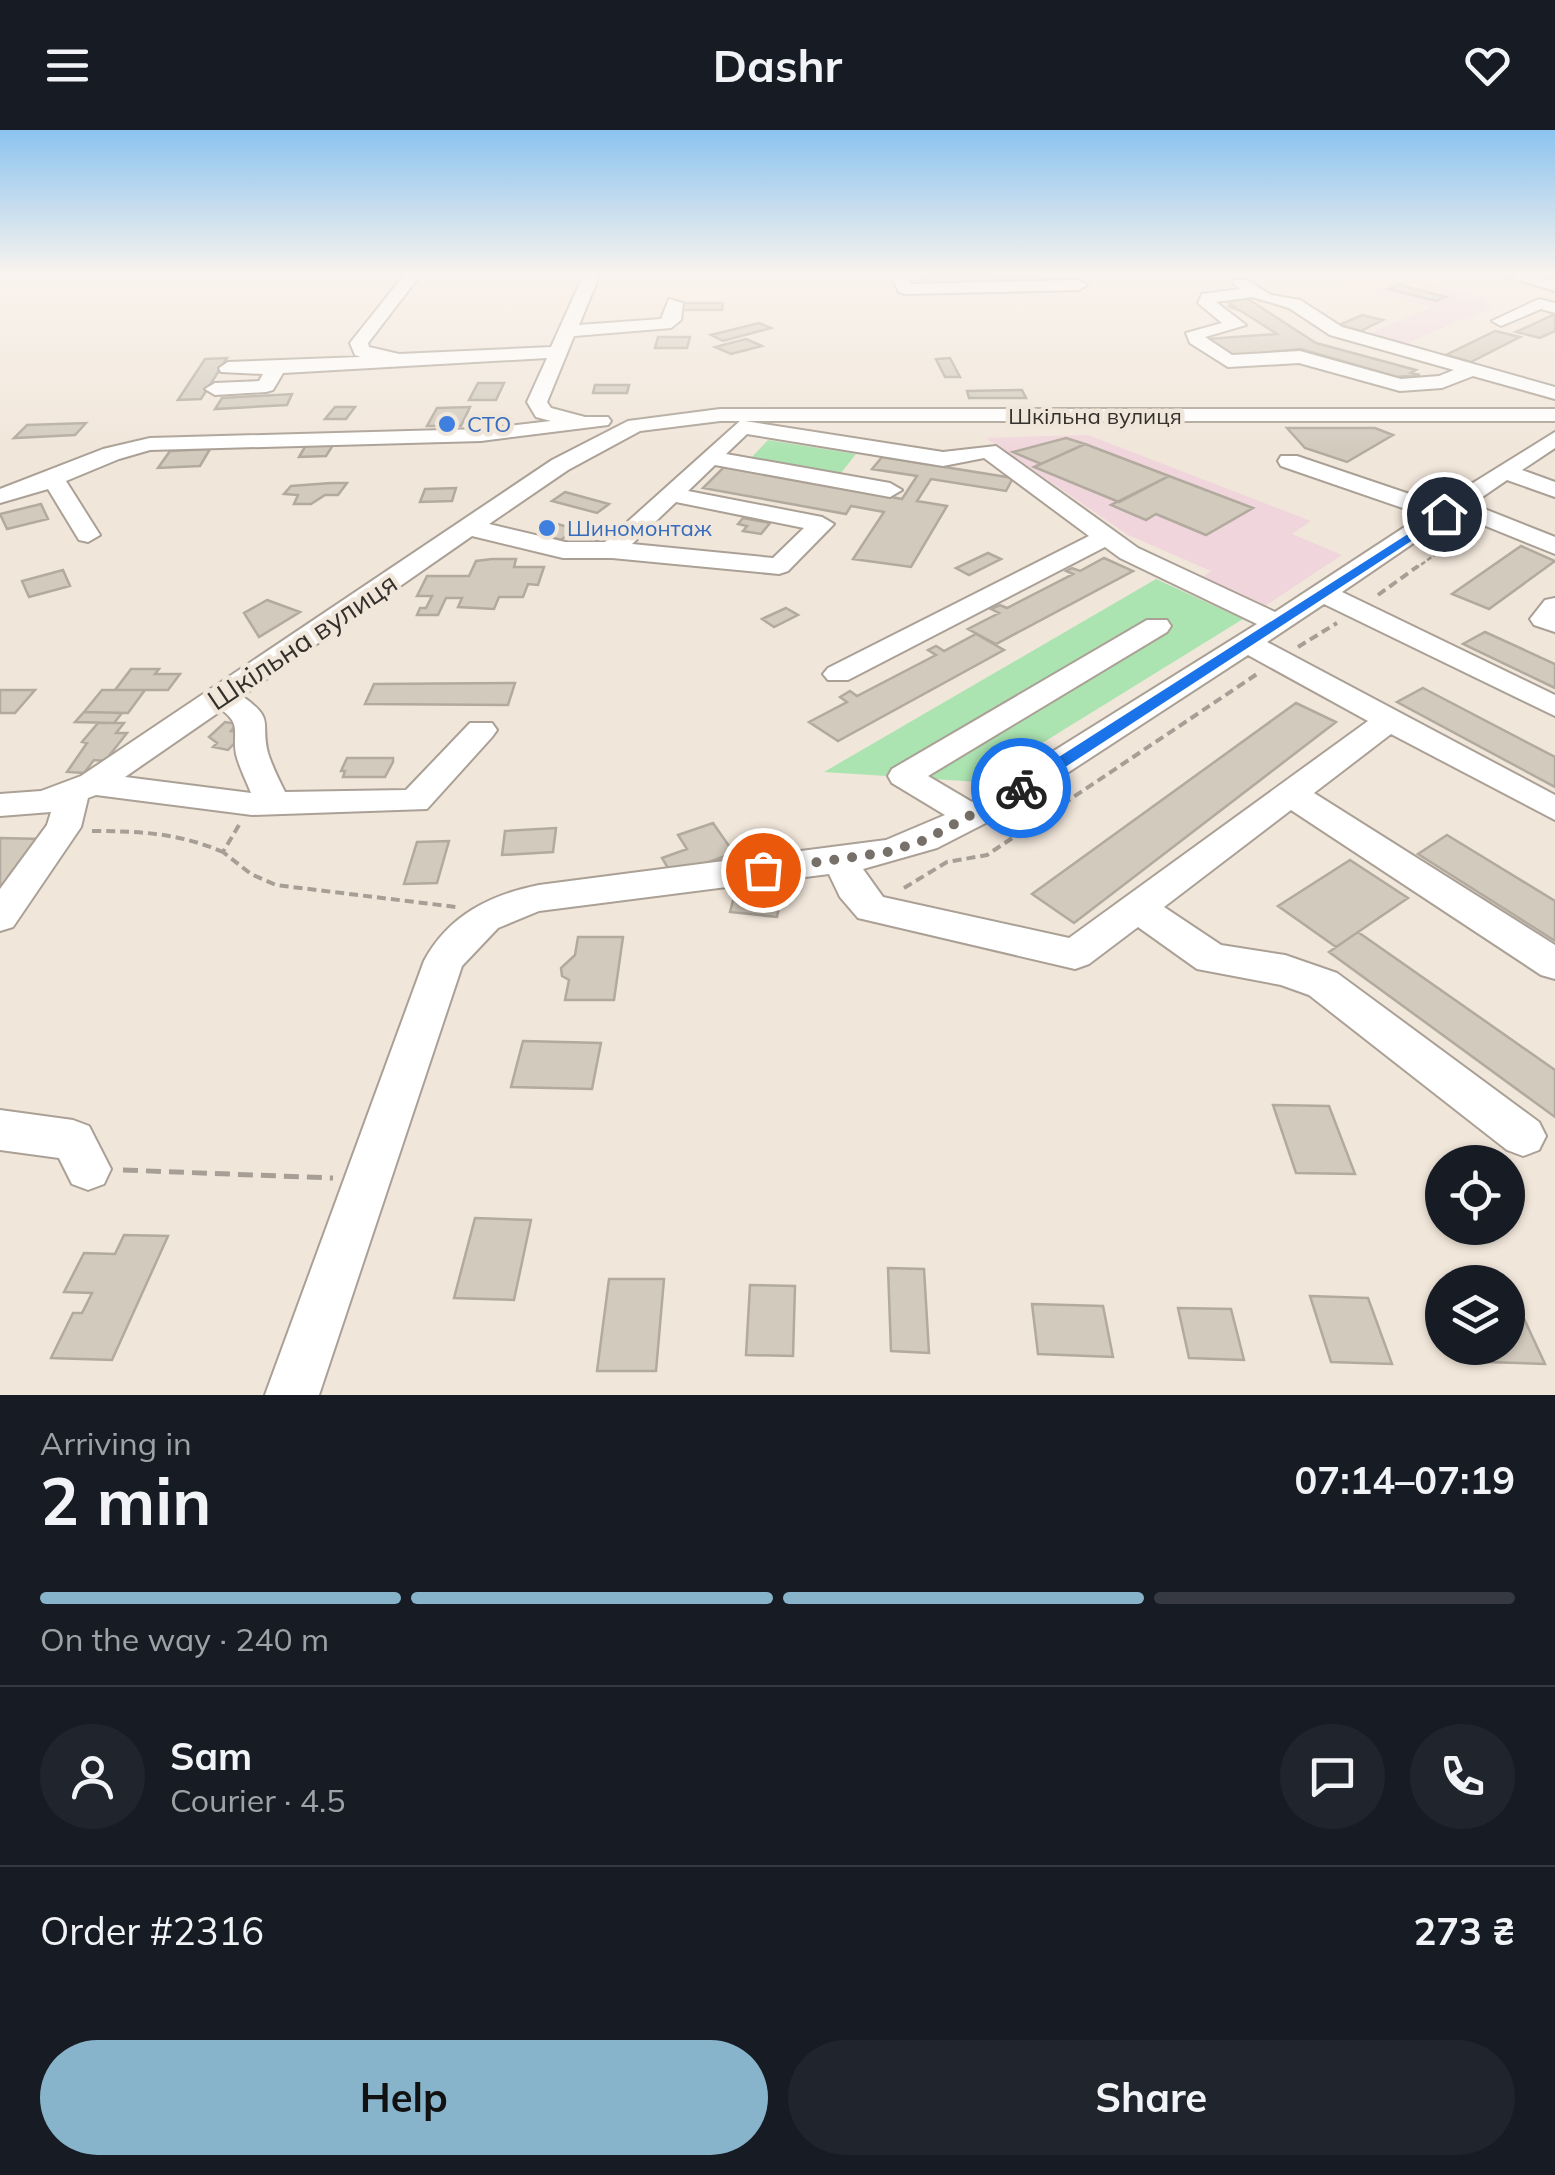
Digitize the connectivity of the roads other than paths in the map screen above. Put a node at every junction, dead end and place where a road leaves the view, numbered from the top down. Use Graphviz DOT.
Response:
graph roads {
  1 [pos="366,333"];
  2 [pos="566,333"];
  3 [pos="1195,333"];
  4 [pos="1343,333"];
  5 [pos="1394,340"];
  6 [pos="558,353"];
  7 [pos="401,360"];
  8 [pos="228,368"];
  9 [pos="276,368"];
  10 [pos="1473,369"];
  11 [pos="214,389"];
  12 [pos="1555,389"];
  13 [pos="1555,416"];
  14 [pos="602,422"];
  15 [pos="635,425"];
  16 [pos="1555,438"];
  17 [pos="712,458"];
  18 [pos="1289,461"];
  19 [pos="1506,472"];
  20 [pos="54,480"];
  21 [pos="890,490"];
  22 [pos="1555,490"];
  23 [pos="674,495"];
  24 [pos="0,496"];
  25 [pos="1450,510"];
  26 [pos="468,528"];
  27 [pos="88,535"];
  28 [pos="1106,536"];
  29 [pos="1555,546"];
  30 [pos="612,550"];
  31 [pos="1323,594"];
  32 [pos="1555,606"];
  33 [pos="1277,623"];
  34 [pos="1555,624"];
  35 [pos="1157,626"];
  36 [pos="1247,644"];
  37 [pos="838,674"];
  38 [pos="221,696"];
  39 [pos="1555,707"];
  40 [pos="1389,720"];
  41 [pos="482,730"];
  42 [pos="1290,793"];
  43 [pos="76,802"];
  44 [pos="262,803"];
  45 [pos="0,805"];
  46 [pos="1555,809"];
  47 [pos="970,816"];
  48 [pos="840,860"];
  49 [pos="1136,908"];
  50 [pos="0,917"];
  51 [pos="1555,964"];
  52 [pos="0,1130"];
  53 [pos="1523,1136"];
  54 [pos="88,1169"];
  55 [pos="292,1395"];
  1 -- 7 [label="street"];
  2 -- 6 [label="street, Шкільна вулиця"];
  3 -- 10 [label="street"];
  4 -- 10 [label="street"];
  5 -- 12 [label="street"];
  6 -- 7 [label="street"];
  6 -- 14 [label="street, Шкільна вулиця"];
  7 -- 9 [label="street"];
  8 -- 9 [label="street"];
  9 -- 11 [label="street"];
  10 -- 12 [label="street"];
  13 -- 15 [label="street, Шкільна вулиця"];
  14 -- 15 [label="street, Шкільна вулиця"];
  14 -- 20 [label="street"];
  15 -- 26 [label="street, Шкільна вулиця"];
  16 -- 19 [label="street"];
  17 -- 21 [label="street"];
  17 -- 23 [label="street"];
  17 -- 28 [label="street"];
  18 -- 25 [label="street"];
  19 -- 22 [label="street"];
  19 -- 25 [label="street"];
  20 -- 24 [label="street"];
  20 -- 27 [label="street"];
  23 -- 30 [label="street"];
  23 -- 30 [label="street"];
  25 -- 29 [label="street"];
  25 -- 31 [label="street"];
  26 -- 30 [label="street"];
  26 -- 38 [label="street, Шкільна вулиця"];
  28 -- 33 [label="street"];
  28 -- 37 [label="street"];
  31 -- 33 [label="street"];
  31 -- 39 [label="street"];
  32 -- 34 [label="street"];
  33 -- 36 [label="street"];
  35 -- 47 [label="street"];
  36 -- 40 [label="street"];
  36 -- 47 [label="street"];
  38 -- 43 [label="street, Шкільна вулиця"];
  38 -- 44 [label="street"];
  40 -- 42 [label="street"];
  40 -- 46 [label="street"];
  41 -- 44 [label="street"];
  42 -- 49 [label="street"];
  42 -- 51 [label="street"];
  43 -- 44 [label="street"];
  43 -- 45 [label="street"];
  43 -- 50 [label="street"];
  47 -- 48 [label="street"];
  48 -- 49 [label="street"];
  48 -- 55 [label="street"];
  49 -- 53 [label="street"];
  52 -- 54 [label="street"];
}
